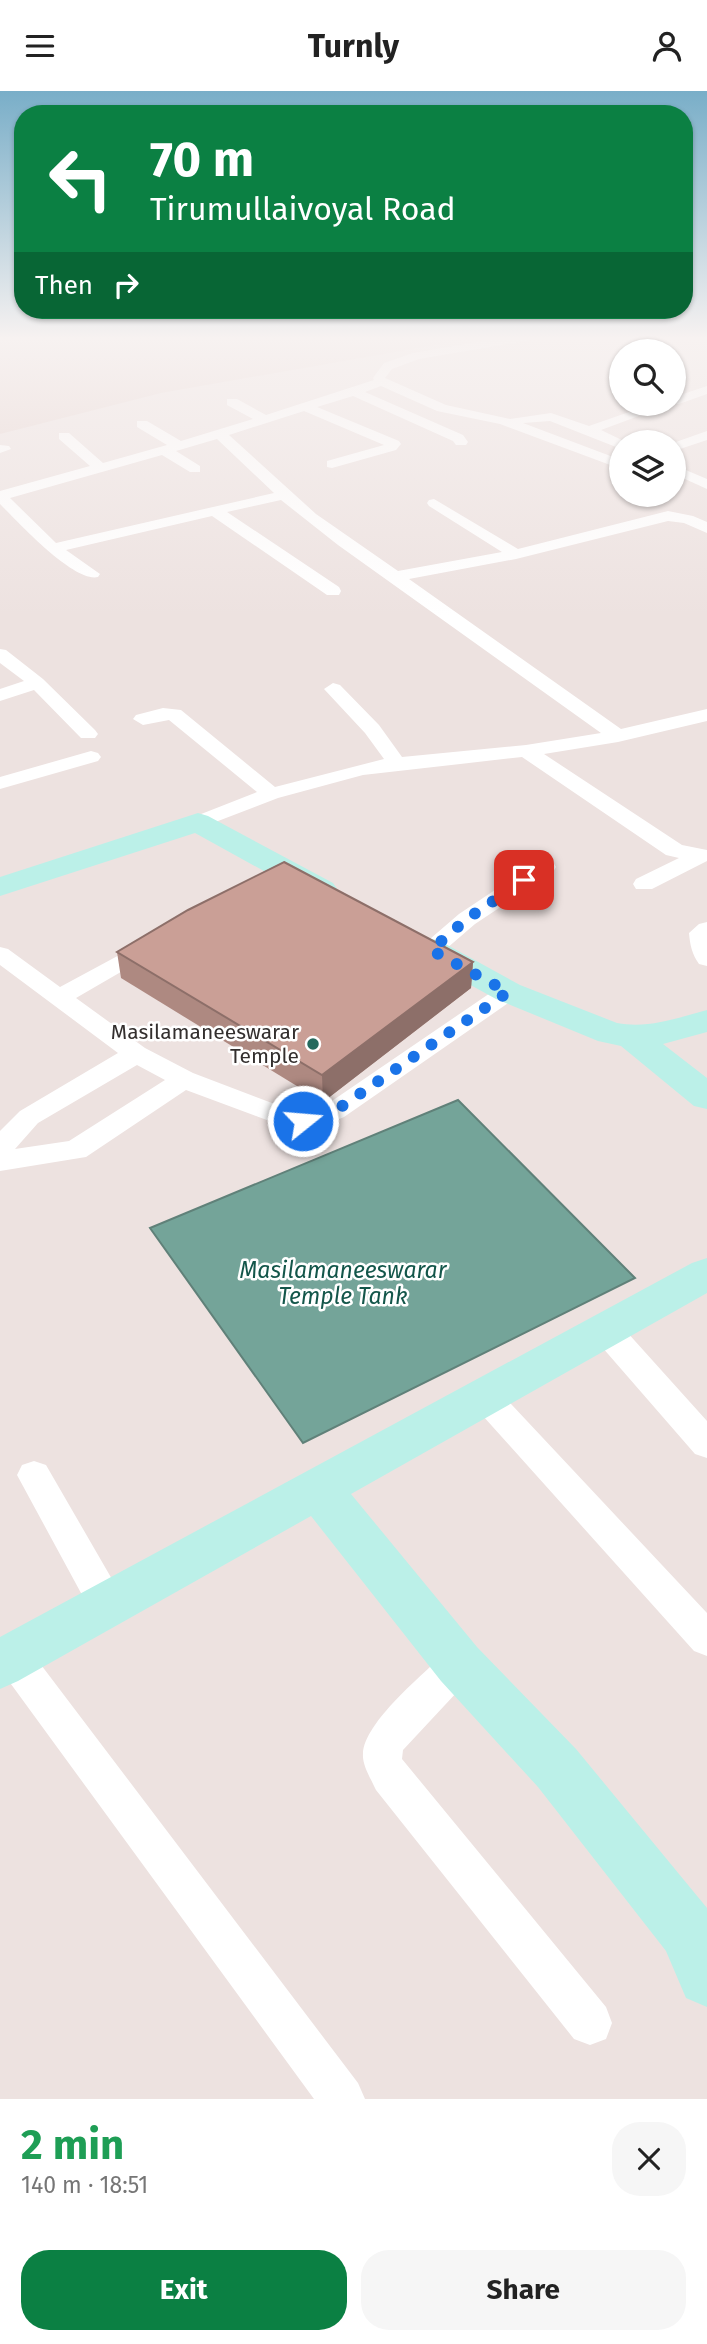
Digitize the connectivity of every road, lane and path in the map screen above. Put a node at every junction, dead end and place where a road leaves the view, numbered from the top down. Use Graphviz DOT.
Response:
graph roads {
  1 [pos="153,430"];
  2 [pos="231,430"];
  3 [pos="358,430"];
  4 [pos="439,430"];
  5 [pos="530,430"];
  6 [pos="589,430"];
  7 [pos="219,433"];
  8 [pos="707,435"];
  9 [pos="64,436"];
  10 [pos="609,439"];
  11 [pos="461,442"];
  12 [pos="686,443"];
  13 [pos="179,446"];
  14 [pos="164,450"];
  15 [pos="609,460"];
  16 [pos="332,464"];
  17 [pos="99,467"];
  18 [pos="195,470"];
  19 [pos="686,475"];
  20 [pos="609,476"];
  21 [pos="604,477"];
  22 [pos="707,485"];
  23 [pos="283,495"];
  24 [pos="434,503"];
  25 [pos="215,511"];
  26 [pos="707,528"];
  27 [pos="53,548"];
  28 [pos="516,554"];
  29 [pos="92,574"];
  30 [pos="398,576"];
  31 [pos="333,591"];
  32 [pos="0,654"];
  33 [pos="37,684"];
  34 [pos="333,689"];
  35 [pos="0,695"];
  36 [pos="707,715"];
  37 [pos="143,719"];
  38 [pos="88,734"];
  39 [pos="618,736"];
  40 [pos="526,751"];
  41 [pos="91,757"];
  42 [pos="397,763"];
  43 [pos="0,783"];
  44 [pos="271,795"];
  45 [pos="198,822"];
  46 [pos="702,855"];
  47 [pos="545,867"];
  48 [pos="644,884"];
  49 [pos="0,887"];
  50 [pos="349,905"];
  51 [pos="707,929"];
  52 [pos="396,930"];
  53 [pos="165,937"];
  54 [pos="431,950"];
  55 [pos="0,954"];
  56 [pos="707,959"];
  57 [pos="508,992"];
  58 [pos="58,998"];
  59 [pos="707,1021"];
  60 [pos="632,1037"];
  61 [pos="136,1054"];
  62 [pos="184,1079"];
  63 [pos="707,1097"];
  64 [pos="0,1148"];
  65 [pos="0,1161"];
  66 [pos="707,1274"];
  67 [pos="606,1330"];
  68 [pos="485,1397"];
  69 [pos="707,1444"];
  70 [pos="34,1475"];
  71 [pos="317,1488"];
  72 [pos="107,1605"];
  73 [pos="707,1639"];
  74 [pos="7,1660"];
  75 [pos="459,1664"];
  76 [pos="700,1944"];
  77 [pos="590,2023"];
  78 [pos="342,2099"];
  1 -- 13 [label="street"];
  2 -- 7 [label="street"];
  3 -- 16 [label="street"];
  4 -- 11 [label="street"];
  5 -- 15 [label="street"];
  6 -- 10 [label="street"];
  7 -- 13 [label="street"];
  7 -- 23 [label="street"];
  8 -- 12 [label="street"];
  9 -- 17 [label="street"];
  13 -- 14 [label="street"];
  14 -- 17 [label="street"];
  14 -- 18 [label="street"];
  17 -- 27 [label="street"];
  19 -- 22 [label="street"];
  20 -- 21 [label="street"];
  23 -- 25 [label="street"];
  23 -- 30 [label="street"];
  24 -- 28 [label="street"];
  25 -- 27 [label="street"];
  25 -- 31 [label="street"];
  26 -- 28 [label="street"];
  27 -- 29 [label="street"];
  28 -- 30 [label="street"];
  30 -- 39 [label="street"];
  32 -- 33 [label="street"];
  33 -- 35 [label="street"];
  33 -- 38 [label="street"];
  34 -- 42 [label="street"];
  36 -- 39 [label="street"];
  37 -- 44 [label="street"];
  39 -- 40 [label="street"];
  40 -- 42 [label="street"];
  40 -- 46 [label="street"];
  41 -- 43 [label="street"];
  42 -- 44 [label="street"];
  44 -- 45 [label="street"];
  45 -- 49 [label="street"];
  45 -- 50 [label="street"];
  46 -- 48 [label="street"];
  47 -- 54 [label="street"];
  51 -- 56 [label="street"];
  52 -- 54 [label="street"];
  53 -- 58 [label="street"];
  54 -- 57 [label="street"];
  55 -- 58 [label="street"];
  57 -- 60 [label="street"];
  57 -- 62 [label="street"];
  58 -- 61 [label="street"];
  59 -- 60 [label="street"];
  60 -- 63 [label="street"];
  61 -- 62 [label="street"];
  61 -- 64 [label="street"];
  62 -- 65 [label="street"];
  66 -- 67 [label="street"];
  67 -- 68 [label="street"];
  67 -- 69 [label="street"];
  68 -- 71 [label="street"];
  68 -- 73 [label="street"];
  70 -- 72 [label="street"];
  71 -- 72 [label="street"];
  71 -- 75 [label="street"];
  72 -- 74 [label="street"];
  74 -- 78 [label="street"];
  75 -- 76 [label="street"];
  75 -- 77 [label="street"];
}
